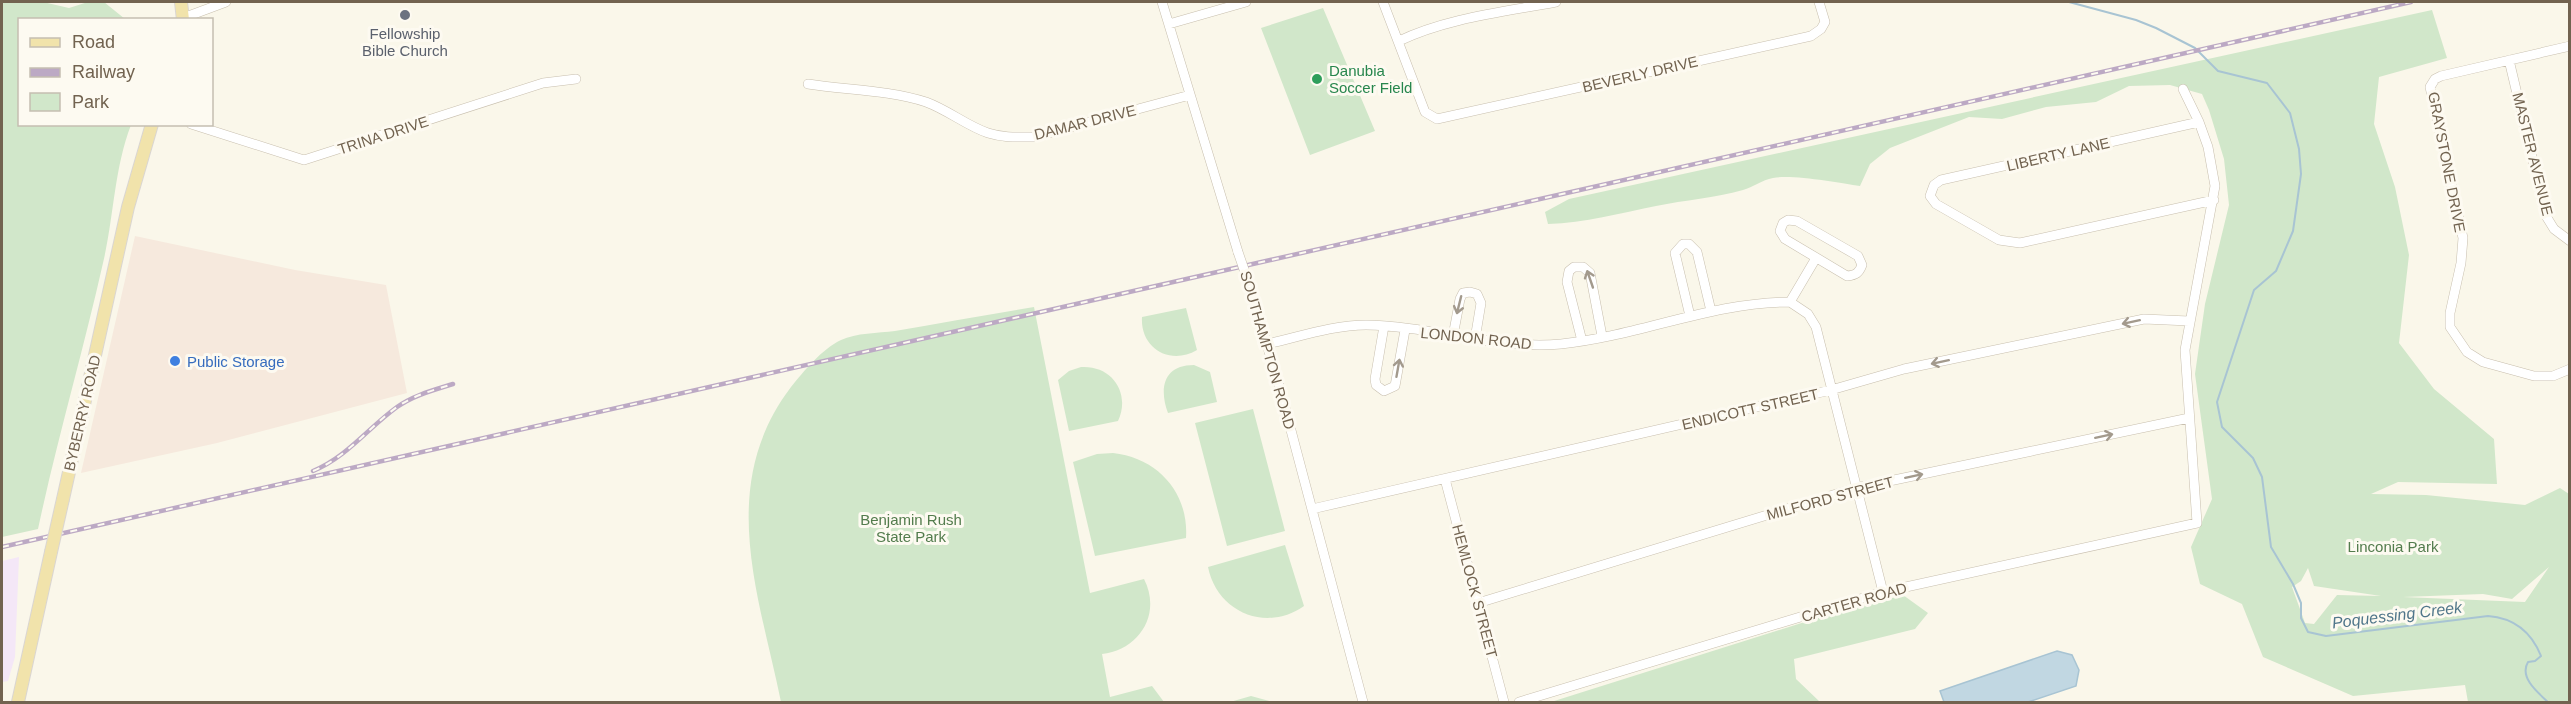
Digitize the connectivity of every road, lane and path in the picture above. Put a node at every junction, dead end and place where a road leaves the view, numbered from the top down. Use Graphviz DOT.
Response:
graph roads {
  1 [pos="181,2"];
  2 [pos="226,2"];
  3 [pos="1162,2"];
  4 [pos="1246,2"];
  5 [pos="1383,2"];
  6 [pos="1556,2"];
  7 [pos="1819,2"];
  8 [pos="183,18"];
  9 [pos="186,18"];
  10 [pos="1169,24"];
  11 [pos="1398,40"];
  12 [pos="2570,46"];
  13 [pos="2509,60"];
  14 [pos="576,79"];
  15 [pos="808,84"];
  16 [pos="2182,89"];
  17 [pos="1190,95"];
  18 [pos="2199,122"];
  19 [pos="151,126"];
  20 [pos="197,126"];
  21 [pos="2214,200"];
  22 [pos="2570,242"];
  23 [pos="1816,258"];
  24 [pos="1790,302"];
  25 [pos="1711,311"];
  26 [pos="1690,316"];
  27 [pos="2189,321"];
  28 [pos="1384,326"];
  29 [pos="1405,330"];
  30 [pos="1453,336"];
  31 [pos="1602,336"];
  32 [pos="1475,339"];
  33 [pos="1582,341"];
  34 [pos="1267,344"];
  35 [pos="2570,369"];
  36 [pos="1831,390"];
  37 [pos="2189,418"];
  38 [pos="1445,479"];
  39 [pos="1856,488"];
  40 [pos="1312,509"];
  41 [pos="1883,592"];
  42 [pos="1478,603"];
  43 [pos="18,702"];
  44 [pos="1363,702"];
  45 [pos="1504,702"];
  46 [pos="1519,702"];
  1 -- 8 [label="main road"];
  2 -- 9 [label="street"];
  3 -- 10 [label="street, SOUTHAMPTON ROAD"];
  4 -- 10 [label="street"];
  5 -- 11 [label="street, BEVERLY DRIVE"];
  6 -- 11 [label="street"];
  7 -- 11 [label="street, BEVERLY DRIVE"];
  10 -- 17 [label="street, SOUTHAMPTON ROAD"];
  12 -- 13 [label="street"];
  13 -- 22 [label="street, MASTER AVENUE"];
  13 -- 35 [label="street, GRAYSTONE DRIVE"];
  14 -- 20 [label="street, TRINA DRIVE"];
  15 -- 17 [label="street, DAMAR DRIVE"];
  16 -- 18 [label="street"];
  17 -- 34 [label="street, SOUTHAMPTON ROAD, bridge"];
  18 -- 21 [label="street"];
  18 -- 21 [label="street, LIBERTY LANE"];
  19 -- 43 [label="main road, BYBERRY ROAD, bridge"];
  21 -- 27 [label="street"];
  23 -- 23 [label="street"];
  23 -- 24 [label="street"];
  24 -- 25 [label="street, LONDON ROAD"];
  24 -- 36 [label="street"];
  25 -- 26 [label="street, LONDON ROAD"];
  25 -- 26 [label="street"];
  26 -- 31 [label="street, LONDON ROAD"];
  27 -- 36 [label="street, ENDICOTT STREET, one-way"];
  27 -- 37 [label="street"];
  28 -- 29 [label="street, LONDON ROAD"];
  28 -- 29 [label="street, one-way"];
  28 -- 34 [label="street, LONDON ROAD"];
  29 -- 30 [label="street, LONDON ROAD"];
  30 -- 32 [label="street, LONDON ROAD"];
  32 -- 30 [label="street, one-way"];
  31 -- 33 [label="street, LONDON ROAD"];
  31 -- 33 [label="street, one-way"];
  32 -- 33 [label="street, LONDON ROAD"];
  34 -- 40 [label="street, SOUTHAMPTON ROAD"];
  36 -- 38 [label="street, ENDICOTT STREET"];
  36 -- 39 [label="street"];
  39 -- 37 [label="street, MILFORD STREET, one-way"];
  37 -- 41 [label="street, CARTER ROAD"];
  38 -- 40 [label="street, ENDICOTT STREET"];
  38 -- 42 [label="street, HEMLOCK STREET"];
  39 -- 41 [label="street"];
  39 -- 42 [label="street, MILFORD STREET"];
  40 -- 44 [label="street, SOUTHAMPTON ROAD"];
  41 -- 46 [label="street, CARTER ROAD"];
  42 -- 45 [label="street, HEMLOCK STREET"];
}
